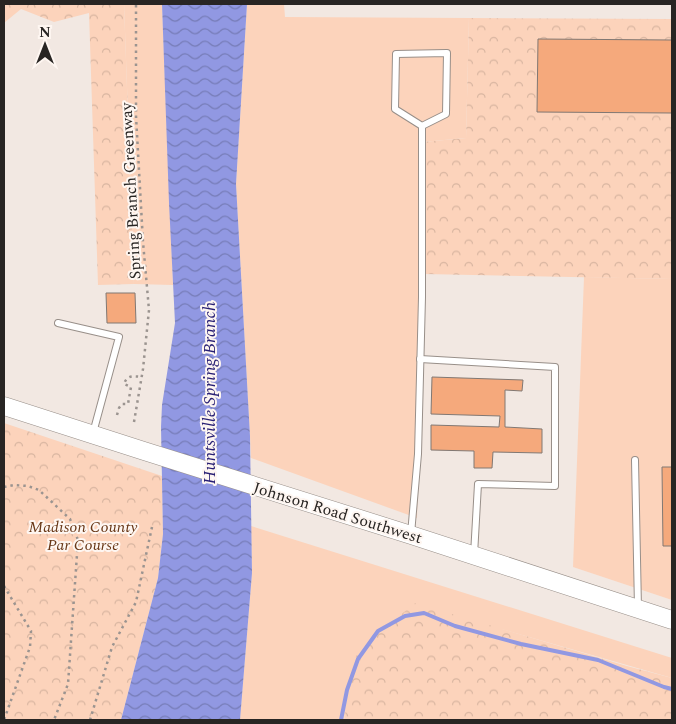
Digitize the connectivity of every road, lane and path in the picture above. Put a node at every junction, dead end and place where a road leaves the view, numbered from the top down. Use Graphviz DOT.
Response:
graph roads {
  1 [pos="136,4"];
  2 [pos="422,126"];
  3 [pos="58,323"];
  4 [pos="420,359"];
  5 [pos="142,377"];
  6 [pos="4,406"];
  7 [pos="117,415"];
  8 [pos="134,422"];
  9 [pos="93,435"];
  10 [pos="634,460"];
  11 [pos="4,487"];
  12 [pos="152,527"];
  13 [pos="411,535"];
  14 [pos="474,556"];
  15 [pos="4,586"];
  16 [pos="638,608"];
  17 [pos="672,620"];
  18 [pos="4,720"];
  19 [pos="54,720"];
  20 [pos="90,720"];
  1 -- 5 [label="path, Spring Branch Greenway"];
  2 -- 2 [label="lane"];
  2 -- 4 [label="lane"];
  3 -- 9 [label="lane"];
  4 -- 13 [label="lane"];
  4 -- 14 [label="lane"];
  5 -- 7 [label="path"];
  5 -- 8 [label="path, Spring Branch Greenway"];
  6 -- 9 [label="street, Johnson Road Southwest"];
  9 -- 13 [label="street, Johnson Road Southwest"];
  10 -- 16 [label="lane"];
  11 -- 19 [label="path"];
  12 -- 20 [label="path"];
  13 -- 14 [label="street, Johnson Road Southwest"];
  14 -- 16 [label="street, Johnson Road Southwest"];
  15 -- 18 [label="path"];
  16 -- 17 [label="street, Johnson Road Southwest"];
}
